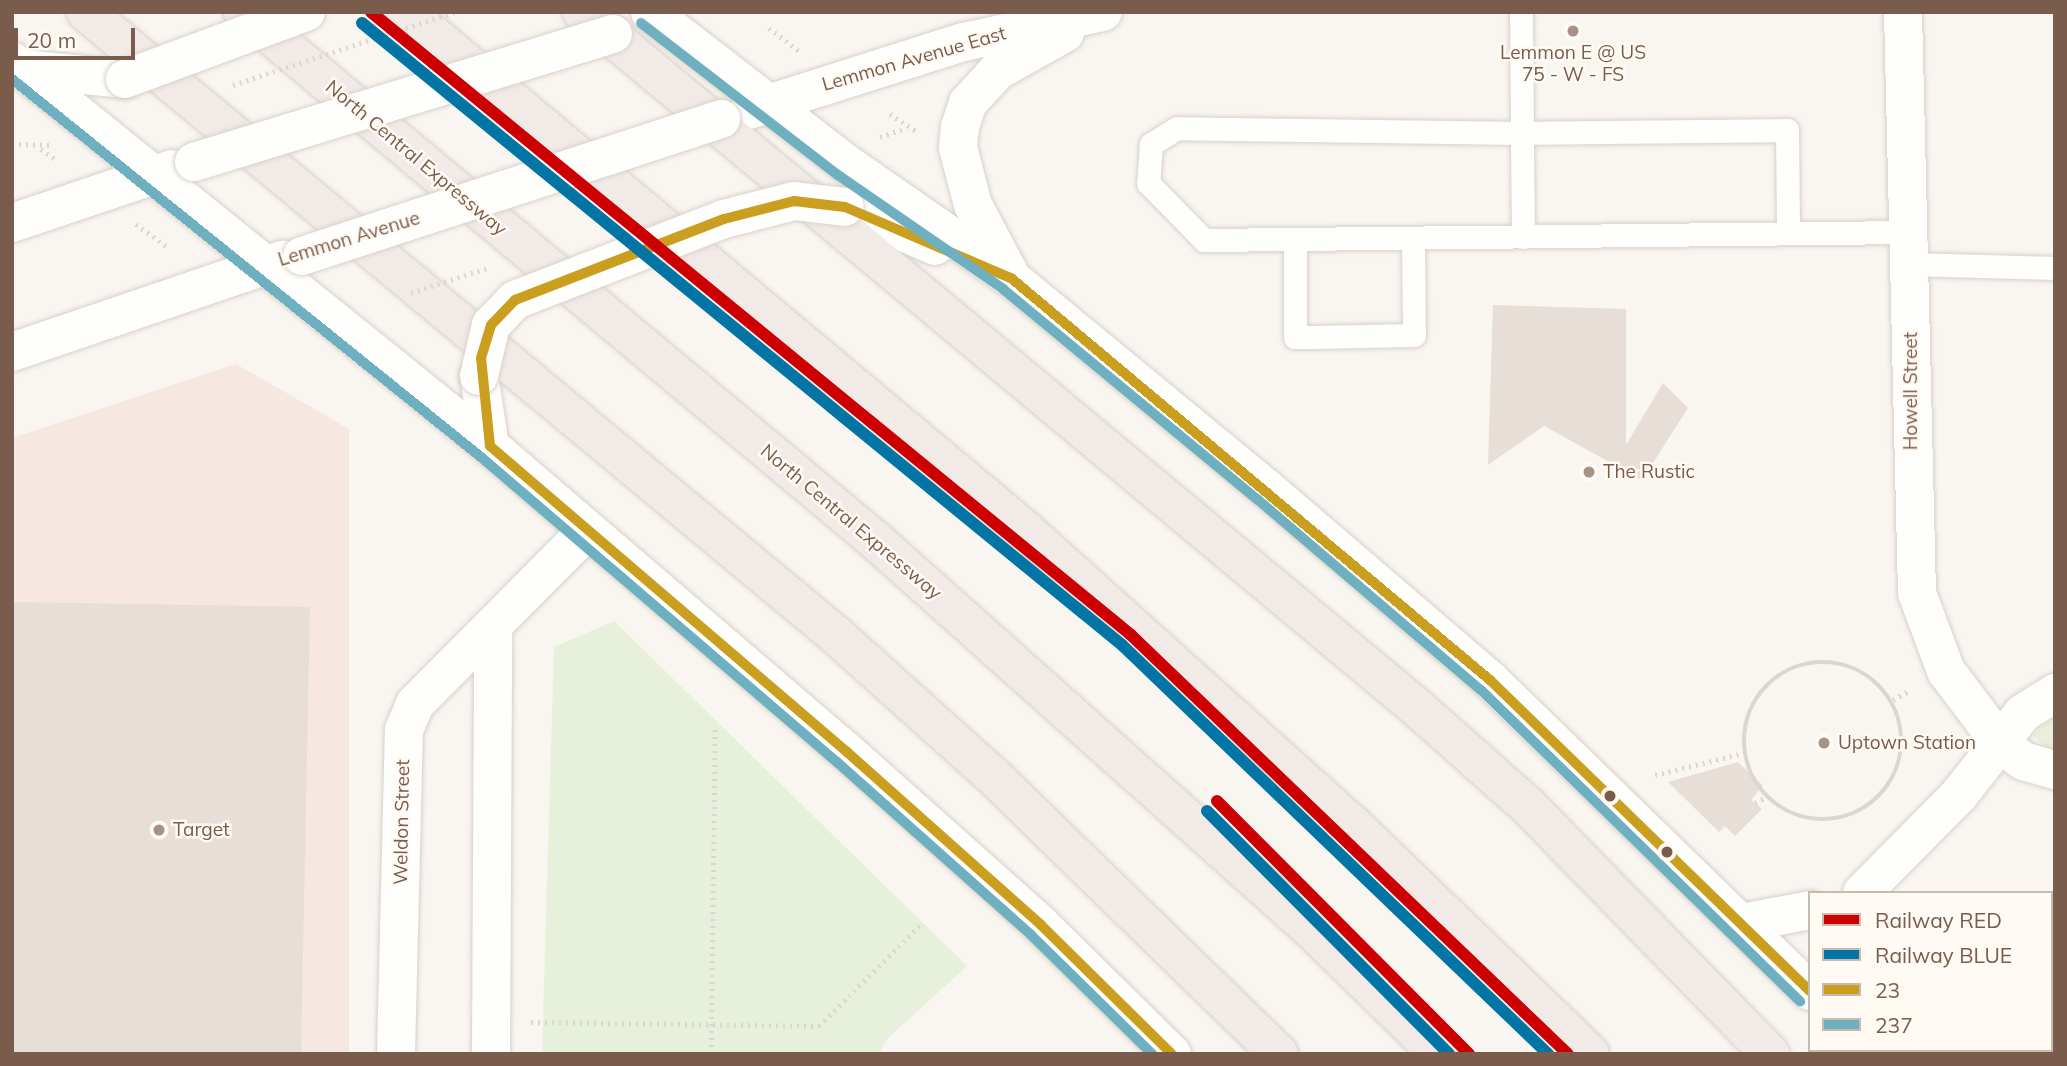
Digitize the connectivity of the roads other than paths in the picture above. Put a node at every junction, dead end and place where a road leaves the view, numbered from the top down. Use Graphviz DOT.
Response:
graph roads {
  1 [pos="86,12"];
  2 [pos="243,12"];
  3 [pos="306,12"];
  4 [pos="406,12"];
  5 [pos="582,12"];
  6 [pos="1103,12"];
  7 [pos="1129,12"];
  8 [pos="1521,12"];
  9 [pos="1903,12"];
  10 [pos="666,15"];
  11 [pos="17,65"];
  12 [pos="768,104"];
  13 [pos="1522,133"];
  14 [pos="153,174"];
  15 [pos="12,223"];
  16 [pos="1788,233"];
  17 [pos="1523,237"];
  18 [pos="1413,238"];
  19 [pos="1295,239"];
  20 [pos="1911,248"];
  21 [pos="265,264"];
  22 [pos="2055,268"];
  23 [pos="1011,278"];
  24 [pos="12,352"];
  25 [pos="490,446"];
  26 [pos="587,531"];
  27 [pos="493,626"];
  28 [pos="2055,693"];
  29 [pos="2002,745"];
  30 [pos="2055,770"];
  31 [pos="1864,891"];
  32 [pos="1808,910"];
  33 [pos="1742,923"];
  34 [pos="1808,989"];
  35 [pos="396,1054"];
  36 [pos="491,1054"];
  37 [pos="1172,1054"];
  38 [pos="1279,1054"];
  39 [pos="1439,1054"];
  40 [pos="1590,1054"];
  41 [pos="1770,1054"];
  1 -- 38 [label="highway"];
  2 -- 39 [label="highway, North Central Expressway"];
  3 -- 11 [label="main road, bridge"];
  4 -- 40 [label="highway"];
  5 -- 41 [label="highway"];
  6 -- 12 [label="main road, Lemmon Avenue East"];
  7 -- 23 [label="main road"];
  8 -- 13 [label="lane"];
  9 -- 20 [label="main road, Howell Street"];
  10 -- 12 [label="main road"];
  10 -- 14 [label="main road, bridge"];
  11 -- 14 [label="main road"];
  12 -- 21 [label="main road, Lemmon Avenue, bridge"];
  12 -- 23 [label="main road"];
  13 -- 16 [label="lane"];
  13 -- 17 [label="lane"];
  13 -- 19 [label="lane"];
  14 -- 15 [label="main road"];
  14 -- 21 [label="main road"];
  16 -- 17 [label="lane"];
  16 -- 20 [label="lane"];
  17 -- 18 [label="lane"];
  18 -- 19 [label="lane"];
  18 -- 19 [label="lane"];
  20 -- 22 [label="lane"];
  20 -- 29 [label="main road, Howell Street"];
  21 -- 24 [label="main road, Lemmon Avenue"];
  21 -- 25 [label="main road"];
  23 -- 25 [label="main road, bridge"];
  23 -- 33 [label="main road"];
  25 -- 26 [label="main road"];
  26 -- 27 [label="main road, Weldon Street"];
  26 -- 37 [label="main road"];
  27 -- 35 [label="main road, Weldon Street"];
  27 -- 36 [label="main road"];
  28 -- 29 [label="main road"];
  29 -- 30 [label="main road"];
  29 -- 31 [label="main road"];
  32 -- 33 [label="main road"];
  33 -- 34 [label="main road"];
}
